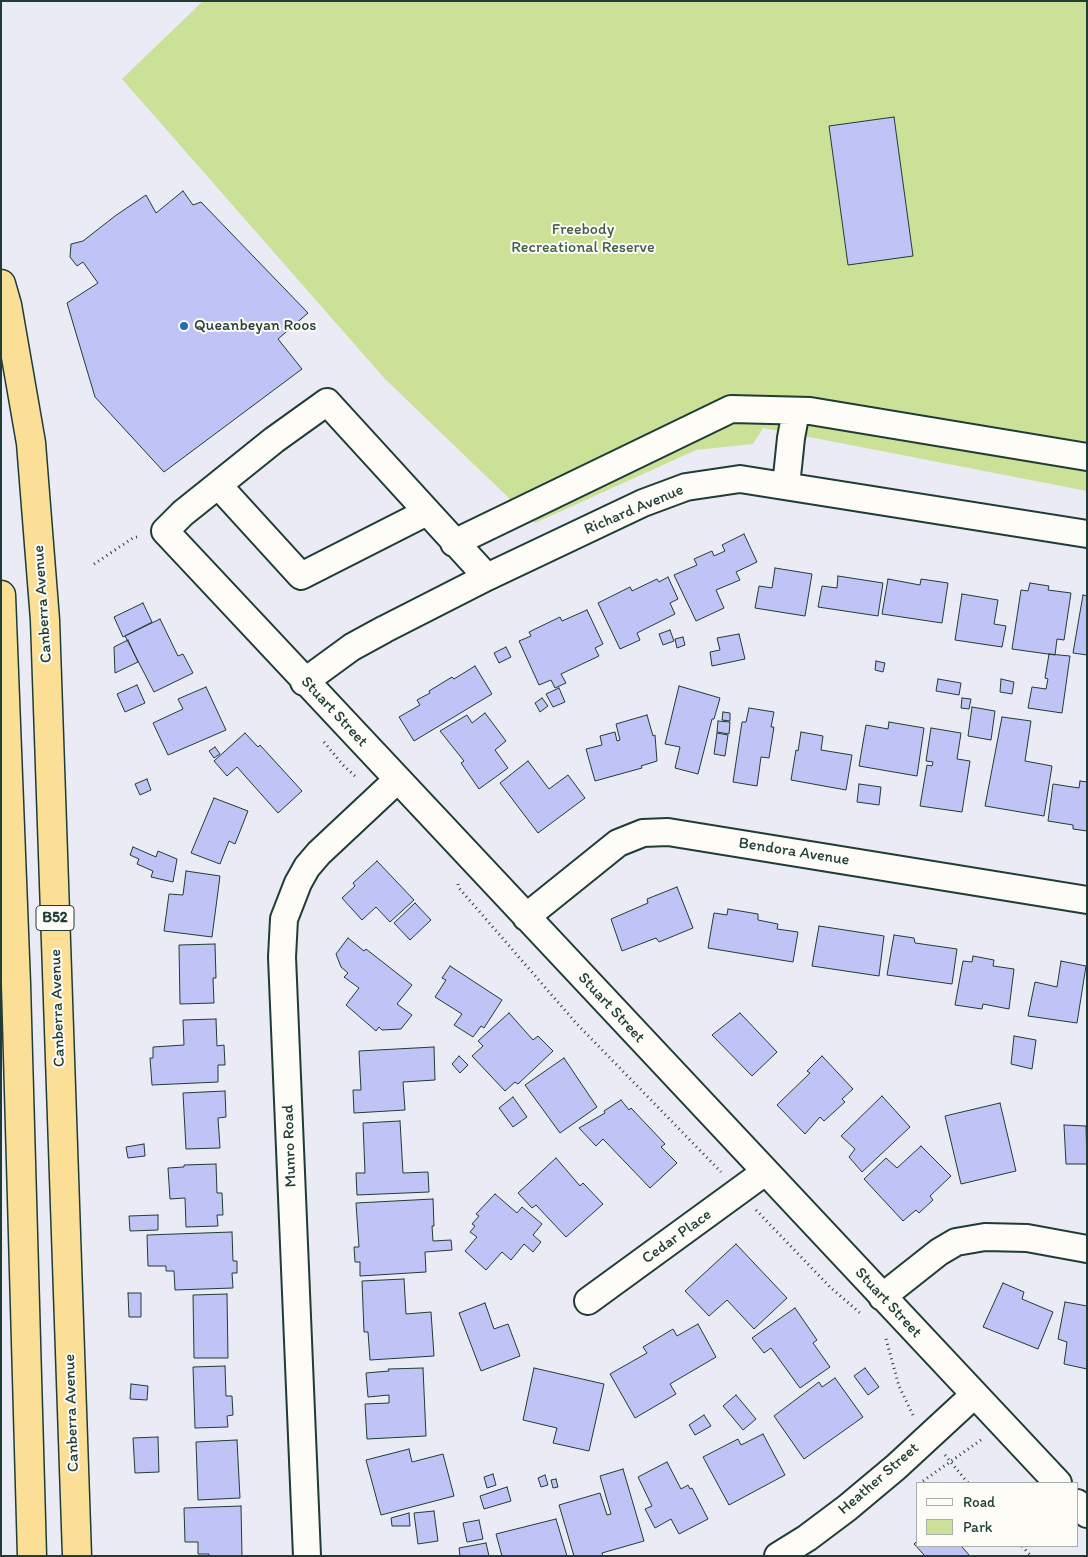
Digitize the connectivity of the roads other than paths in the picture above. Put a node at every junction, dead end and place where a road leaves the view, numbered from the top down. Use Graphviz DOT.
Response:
graph roads {
  1 [pos="1,284"];
  2 [pos="796,411"];
  3 [pos="1087,457"];
  4 [pos="218,485"];
  5 [pos="786,486"];
  6 [pos="427,512"];
  7 [pos="1087,534"];
  8 [pos="454,543"];
  9 [pos="486,577"];
  10 [pos="1,595"];
  11 [pos="304,682"];
  12 [pos="388,788"];
  13 [pos="1087,900"];
  14 [pos="526,917"];
  15 [pos="765,1172"];
  16 [pos="1087,1249"];
  17 [pos="882,1297"];
  18 [pos="588,1301"];
  19 [pos="974,1395"];
  20 [pos="1057,1482"];
  21 [pos="1078,1504"];
  22 [pos="1087,1514"];
  23 [pos="32,1556"];
  24 [pos="77,1556"];
  25 [pos="307,1556"];
  26 [pos="778,1556"];
  1 -- 24 [label="highway, Canberra Avenue / B52"];
  2 -- 3 [label="street"];
  2 -- 5 [label="street"];
  2 -- 8 [label="street"];
  4 -- 6 [label="street"];
  4 -- 6 [label="street"];
  4 -- 11 [label="street, Stuart Street"];
  5 -- 7 [label="street, Richard Avenue"];
  5 -- 9 [label="street, Richard Avenue"];
  6 -- 8 [label="street"];
  8 -- 9 [label="street"];
  9 -- 11 [label="street, Richard Avenue"];
  10 -- 23 [label="highway, B52"];
  11 -- 12 [label="street, Stuart Street"];
  12 -- 14 [label="street, Stuart Street"];
  12 -- 25 [label="street, Munro Road"];
  13 -- 14 [label="street, Bendora Avenue"];
  14 -- 15 [label="street, Stuart Street"];
  15 -- 17 [label="street, Stuart Street"];
  15 -- 18 [label="street, Cedar Place"];
  16 -- 17 [label="street"];
  17 -- 19 [label="street, Stuart Street"];
  19 -- 20 [label="street, Stuart Street"];
  19 -- 26 [label="street, Heather Street"];
  21 -- 22 [label="street"];
}
